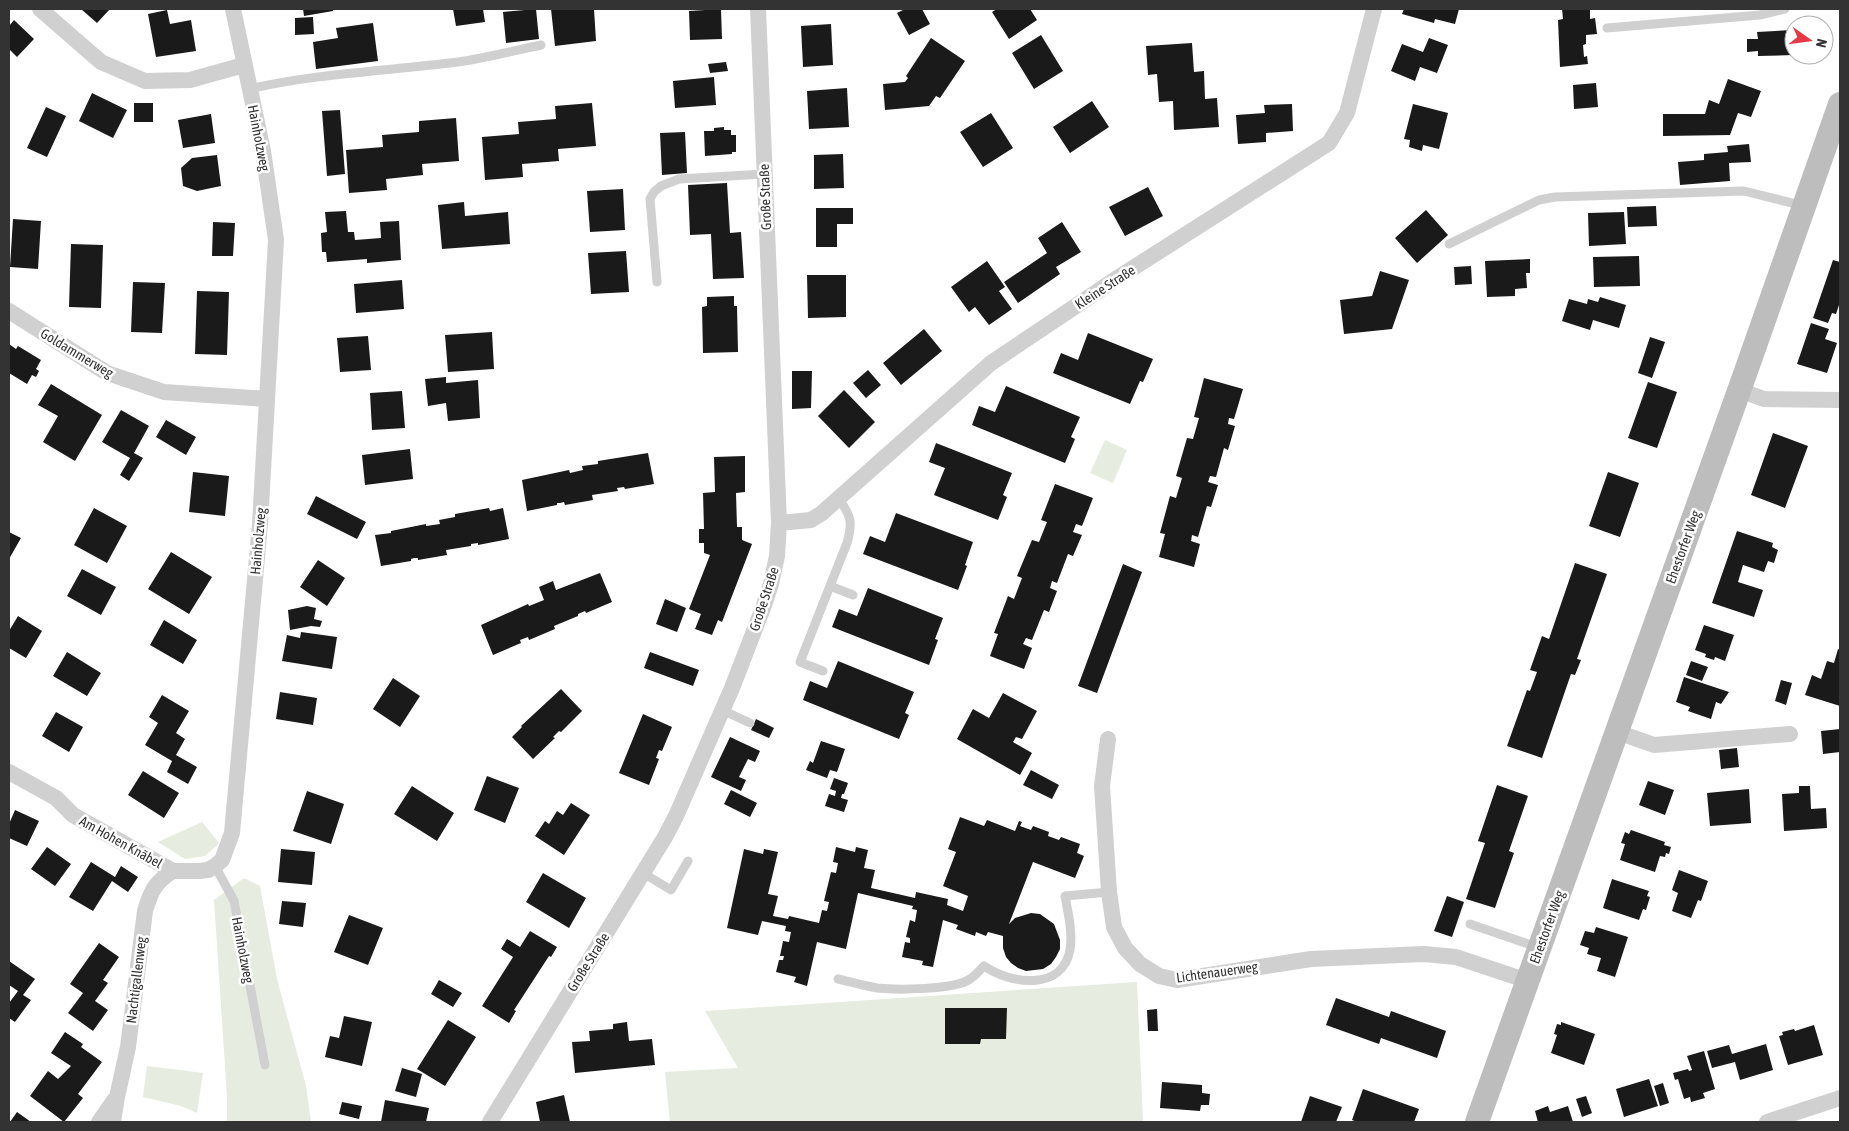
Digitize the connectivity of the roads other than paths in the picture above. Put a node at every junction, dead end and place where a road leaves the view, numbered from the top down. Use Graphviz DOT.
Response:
graph roads {
  1 [pos="40,9"];
  2 [pos="234,9"];
  3 [pos="758,9"];
  4 [pos="1374,9"];
  5 [pos="1786,9"];
  6 [pos="1607,28"];
  7 [pos="540,46"];
  8 [pos="244,65"];
  9 [pos="249,89"];
  10 [pos="1840,104"];
  11 [pos="764,174"];
  12 [pos="1804,206"];
  13 [pos="1449,244"];
  14 [pos="657,282"];
  15 [pos="9,311"];
  16 [pos="1739,390"];
  17 [pos="267,400"];
  18 [pos="1840,400"];
  19 [pos="839,498"];
  20 [pos="779,523"];
  21 [pos="830,586"];
  22 [pos="853,595"];
  23 [pos="823,671"];
  24 [pos="722,710"];
  25 [pos="750,723"];
  26 [pos="1616,732"];
  27 [pos="1790,734"];
  28 [pos="1108,739"];
  29 [pos="9,772"];
  30 [pos="688,861"];
  31 [pos="215,866"];
  32 [pos="173,872"];
  33 [pos="643,873"];
  34 [pos="1109,892"];
  35 [pos="1470,924"];
  36 [pos="1540,948"];
  37 [pos="838,979"];
  38 [pos="1528,981"];
  39 [pos="265,1065"];
  40 [pos="117,1098"];
  41 [pos="1840,1098"];
  42 [pos="99,1122"];
  43 [pos="113,1122"];
  44 [pos="490,1122"];
  45 [pos="1477,1122"];
  46 [pos="1767,1122"];
  1 -- 8 [label="street"];
  2 -- 8 [label="street, Hainholzweg"];
  3 -- 11 [label="street, Große Straße"];
  4 -- 19 [label="street, Kleine Straße"];
  5 -- 6 [label="lane"];
  7 -- 9 [label="lane"];
  8 -- 9 [label="street, Hainholzweg"];
  9 -- 17 [label="street, Hainholzweg"];
  10 -- 12 [label="main road, Ehestorfer Weg"];
  11 -- 14 [label="lane"];
  11 -- 20 [label="street, Große Straße"];
  12 -- 13 [label="lane"];
  12 -- 16 [label="main road, Ehestorfer Weg"];
  15 -- 17 [label="street, Goldammerweg"];
  16 -- 18 [label="street"];
  16 -- 26 [label="main road, Ehestorfer Weg"];
  17 -- 31 [label="street, Hainholzweg"];
  19 -- 20 [label="street, Kleine Straße"];
  19 -- 21 [label="lane"];
  20 -- 24 [label="street, Große Straße"];
  21 -- 22 [label="lane"];
  21 -- 23 [label="lane"];
  24 -- 25 [label="lane"];
  24 -- 33 [label="street, Große Straße"];
  26 -- 27 [label="street"];
  26 -- 36 [label="main road, Ehestorfer Weg"];
  28 -- 34 [label="street, Lichtenauerweg"];
  29 -- 32 [label="street, Am Hohen Knäbel"];
  30 -- 33 [label="lane"];
  31 -- 32 [label="street, Am Hohen Knäbel"];
  31 -- 39 [label="lane, Hainholzweg"];
  32 -- 40 [label="street, Nachtigallenweg"];
  33 -- 44 [label="street, Große Straße"];
  34 -- 37 [label="lane"];
  34 -- 38 [label="street, Lichtenauerweg"];
  35 -- 36 [label="lane"];
  36 -- 38 [label="main road, Ehestorfer Weg"];
  38 -- 45 [label="main road, Ehestorfer Weg"];
  40 -- 42 [label="street, Nachtigallenweg"];
  40 -- 43 [label="street, Nachtigallenweg"];
  41 -- 46 [label="street"];
}
